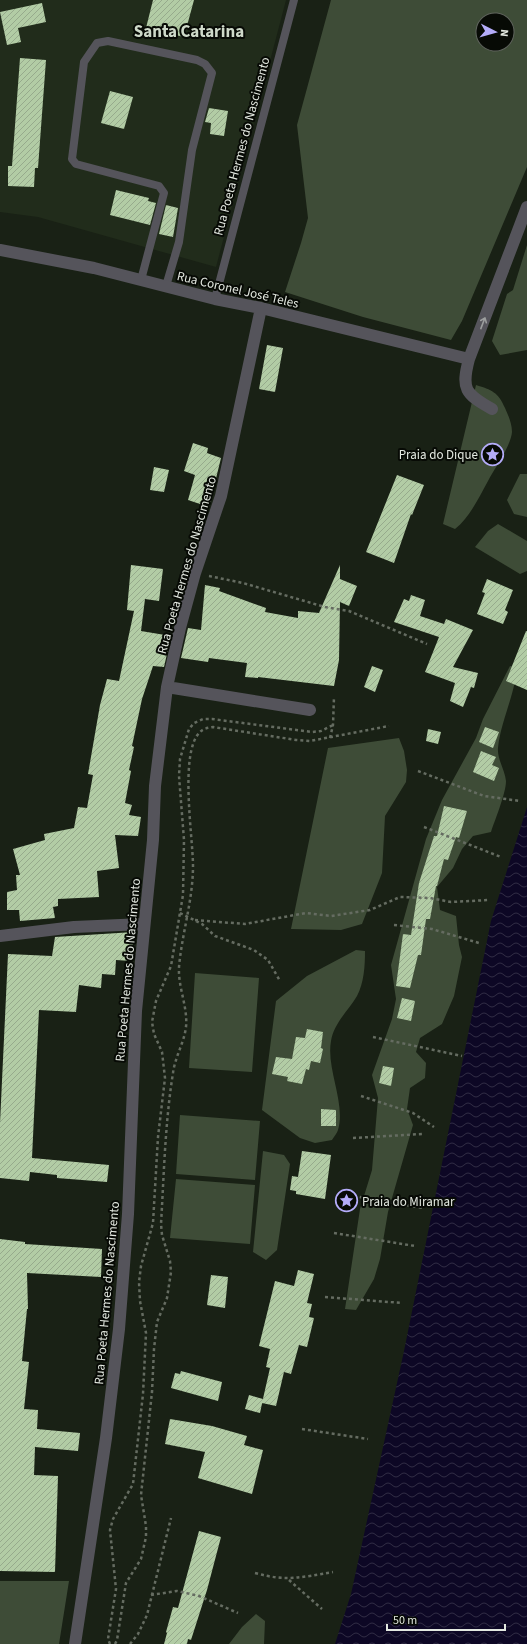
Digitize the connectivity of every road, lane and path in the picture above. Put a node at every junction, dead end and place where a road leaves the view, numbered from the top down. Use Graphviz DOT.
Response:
graph roads {
  1 [pos="294,0"];
  2 [pos="527,207"];
  3 [pos="0,250"];
  4 [pos="141,280"];
  5 [pos="166,286"];
  6 [pos="215,299"];
  7 [pos="261,308"];
  8 [pos="468,359"];
  9 [pos="492,409"];
  10 [pos="195,573"];
  11 [pos="427,644"];
  12 [pos="167,687"];
  13 [pos="334,697"];
  14 [pos="310,710"];
  15 [pos="333,725"];
  16 [pos="389,726"];
  17 [pos="330,738"];
  18 [pos="418,771"];
  19 [pos="520,801"];
  20 [pos="424,827"];
  21 [pos="502,856"];
  22 [pos="489,900"];
  23 [pos="180,913"];
  24 [pos="188,916"];
  25 [pos="195,920"];
  26 [pos="144,924"];
  27 [pos="394,925"];
  28 [pos="0,936"];
  29 [pos="478,943"];
  30 [pos="280,981"];
  31 [pos="374,1037"];
  32 [pos="462,1056"];
  33 [pos="361,1096"];
  34 [pos="434,1127"];
  35 [pos="422,1134"];
  36 [pos="353,1138"];
  37 [pos="342,1194"];
  38 [pos="423,1208"];
  39 [pos="334,1233"];
  40 [pos="415,1246"];
  41 [pos="325,1297"];
  42 [pos="402,1303"];
  43 [pos="302,1428"];
  44 [pos="368,1439"];
  45 [pos="171,1518"];
  46 [pos="334,1572"];
  47 [pos="255,1573"];
  48 [pos="289,1580"];
  49 [pos="151,1596"];
  50 [pos="322,1609"];
  51 [pos="238,1613"];
  52 [pos="75,1644"];
  53 [pos="110,1644"];
  54 [pos="115,1644"];
  55 [pos="130,1644"];
  1 -- 6 [label="lane, Rua Poeta Hermes do Nascimento"];
  8 -- 2 [label="street, one-way"];
  3 -- 4 [label="street, Rua Coronel José Teles"];
  4 -- 5 [label="street, Rua Coronel José Teles"];
  4 -- 5 [label="lane"];
  5 -- 6 [label="street, Rua Coronel José Teles"];
  6 -- 7 [label="street, Rua Coronel José Teles"];
  7 -- 8 [label="street, Rua Coronel José Teles"];
  7 -- 10 [label="street, Rua Poeta Hermes do Nascimento"];
  8 -- 9 [label="street"];
  10 -- 11 [label="path"];
  10 -- 12 [label="street, Rua Poeta Hermes do Nascimento"];
  12 -- 14 [label="street"];
  12 -- 26 [label="street, Rua Poeta Hermes do Nascimento"];
  13 -- 15 [label="path"];
  15 -- 17 [label="path"];
  15 -- 23 [label="path"];
  16 -- 17 [label="path"];
  17 -- 24 [label="path"];
  18 -- 19 [label="path"];
  20 -- 21 [label="path"];
  22 -- 25 [label="path"];
  23 -- 24 [label="path"];
  23 -- 53 [label="path"];
  24 -- 25 [label="path"];
  24 -- 54 [label="path"];
  25 -- 30 [label="path"];
  26 -- 28 [label="street"];
  26 -- 52 [label="street, Rua Poeta Hermes do Nascimento"];
  27 -- 29 [label="path"];
  31 -- 32 [label="path"];
  33 -- 34 [label="path"];
  35 -- 36 [label="path"];
  37 -- 38 [label="path"];
  39 -- 40 [label="path"];
  41 -- 42 [label="path"];
  43 -- 44 [label="path"];
  45 -- 49 [label="path"];
  46 -- 48 [label="path"];
  47 -- 48 [label="path"];
  48 -- 50 [label="path"];
  49 -- 51 [label="path"];
  49 -- 55 [label="path"];
}
